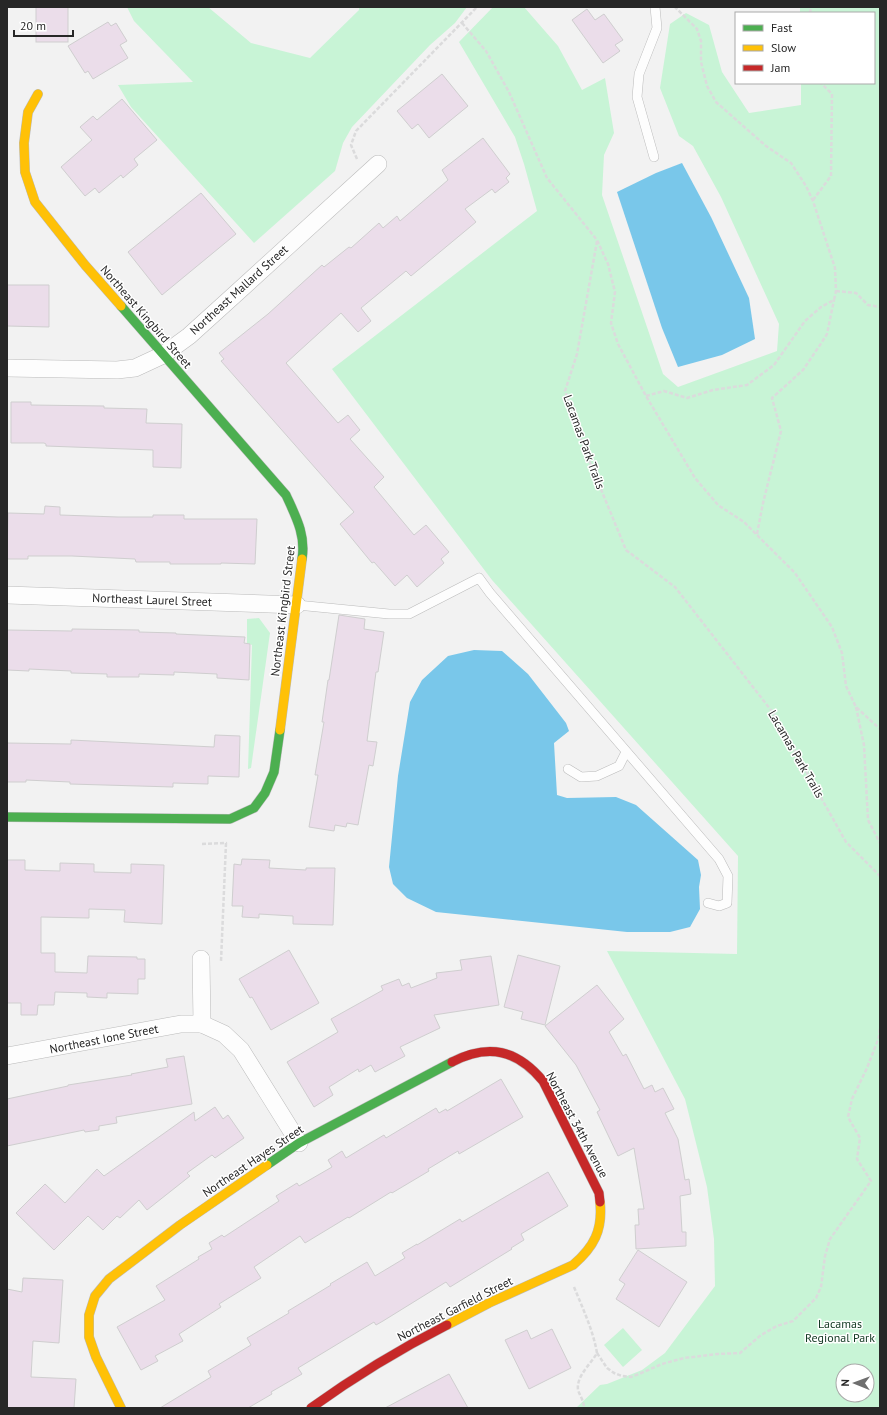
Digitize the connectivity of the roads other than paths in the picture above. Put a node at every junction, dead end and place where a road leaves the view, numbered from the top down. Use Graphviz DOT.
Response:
graph roads {
  1 [pos="655,7"];
  2 [pos="38,94"];
  3 [pos="654,157"];
  4 [pos="372,170"];
  5 [pos="163,355"];
  6 [pos="7,368"];
  7 [pos="7,595"];
  8 [pos="297,605"];
  9 [pos="626,752"];
  10 [pos="568,769"];
  11 [pos="7,816"];
  12 [pos="708,903"];
  13 [pos="201,959"];
  14 [pos="202,1024"];
  15 [pos="504,1053"];
  16 [pos="7,1056"];
  17 [pos="299,1143"];
  18 [pos="600,1225"];
  19 [pos="121,1408"];
  20 [pos="311,1408"];
  1 -- 3 [label="lane"];
  2 -- 5 [label="street, Northeast Kingbird Street"];
  4 -- 5 [label="street, Northeast Mallard Street"];
  5 -- 6 [label="street, Northeast Mallard Street"];
  5 -- 8 [label="street, Northeast Kingbird Street"];
  7 -- 8 [label="street, Northeast Laurel Street"];
  8 -- 9 [label="lane"];
  8 -- 11 [label="street, Northeast Kingbird Street"];
  9 -- 10 [label="lane"];
  9 -- 12 [label="lane"];
  13 -- 14 [label="street"];
  14 -- 16 [label="street, Northeast Ione Street"];
  14 -- 17 [label="street"];
  15 -- 17 [label="street, Northeast Hayes Street"];
  15 -- 18 [label="street, Northeast 34th Avenue"];
  17 -- 19 [label="street, Northeast Hayes Street"];
  18 -- 20 [label="street, Northeast Garfield Street"];
}
